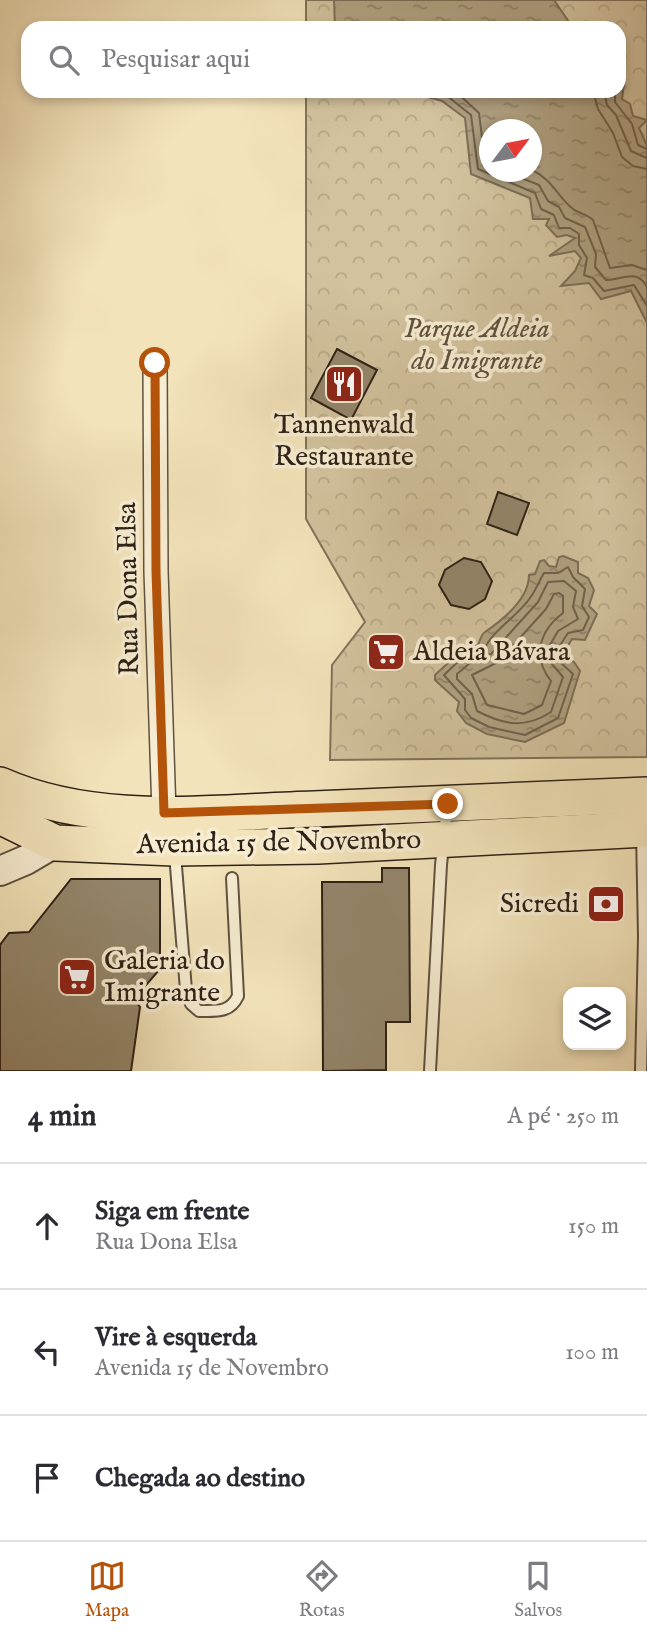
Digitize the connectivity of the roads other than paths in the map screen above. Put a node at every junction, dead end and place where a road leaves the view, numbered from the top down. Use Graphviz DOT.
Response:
graph roads {
  1 [pos="155,363"];
  2 [pos="0,785"];
  3 [pos="647,795"];
  4 [pos="448,804"];
  5 [pos="164,813"];
  6 [pos="0,816"];
  7 [pos="644,829"];
  8 [pos="445,840"];
  9 [pos="55,843"];
  10 [pos="174,848"];
  11 [pos="0,871"];
  12 [pos="232,878"];
  13 [pos="430,1071"];
  14 [pos="640,1071"];
  1 -- 5 [label="street, Rua Dona Elsa"];
  2 -- 5 [label="main road, Avenida 15 de Novembro"];
  3 -- 4 [label="main road, Avenida 15 de Novembro"];
  4 -- 5 [label="main road, Avenida 15 de Novembro"];
  4 -- 8 [label="lane"];
  6 -- 9 [label="main road, Avenida 15 de Novembro"];
  7 -- 8 [label="main road, Avenida 15 de Novembro"];
  7 -- 14 [label="lane"];
  8 -- 10 [label="main road, Avenida 15 de Novembro"];
  8 -- 13 [label="lane"];
  9 -- 10 [label="main road, Avenida 15 de Novembro"];
  9 -- 11 [label="street"];
  10 -- 12 [label="lane"];
}
